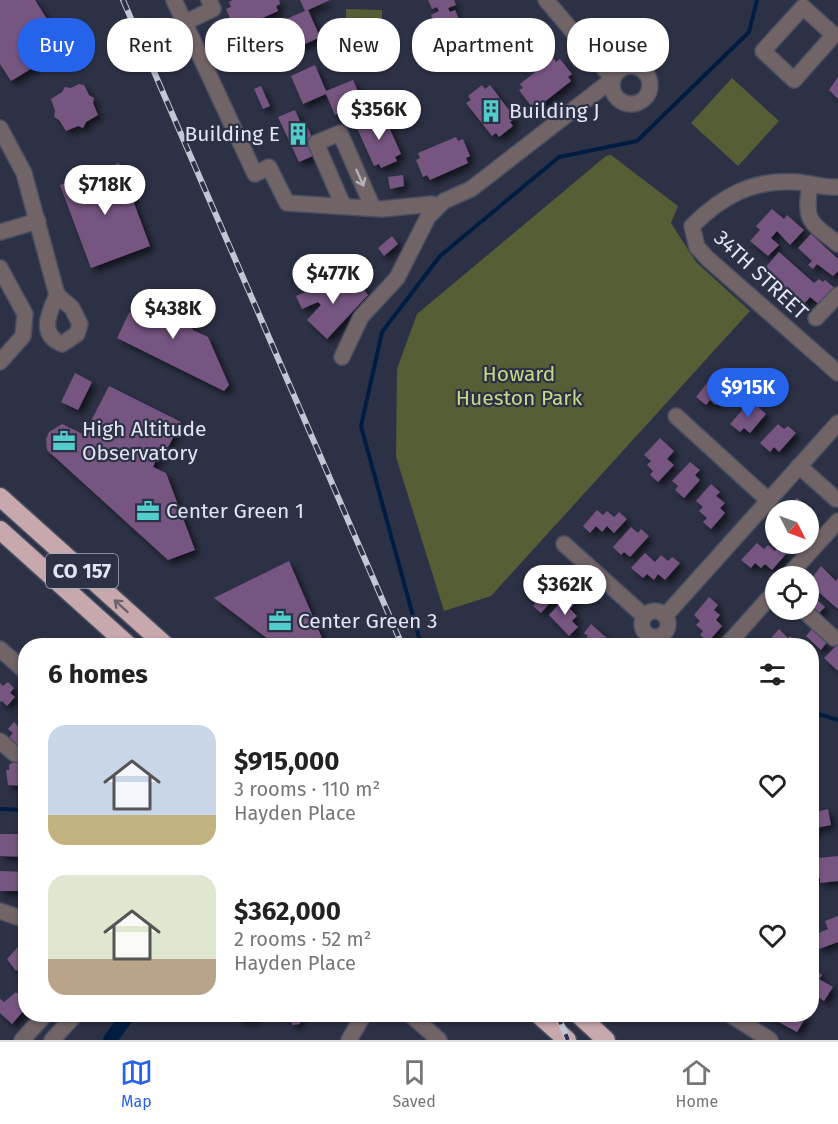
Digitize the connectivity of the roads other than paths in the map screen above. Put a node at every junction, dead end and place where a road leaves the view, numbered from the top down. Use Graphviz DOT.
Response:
graph roads {
  1 [pos="174,0"];
  2 [pos="209,0"];
  3 [pos="546,0"];
  4 [pos="182,18"];
  5 [pos="193,19"];
  6 [pos="836,35"];
  7 [pos="193,42"];
  8 [pos="0,128"];
  9 [pos="810,184"];
  10 [pos="838,187"];
  11 [pos="343,205"];
  12 [pos="437,207"];
  13 [pos="373,208"];
  14 [pos="38,221"];
  15 [pos="0,232"];
  16 [pos="838,244"];
  17 [pos="0,268"];
  18 [pos="57,295"];
  19 [pos="838,295"];
  20 [pos="816,318"];
  21 [pos="342,357"];
  22 [pos="0,362"];
  23 [pos="838,373"];
  24 [pos="676,416"];
  25 [pos="838,423"];
  26 [pos="799,466"];
  27 [pos="0,497"];
  28 [pos="836,499"];
  29 [pos="768,500"];
  30 [pos="765,503"];
  31 [pos="838,521"];
  32 [pos="0,530"];
  33 [pos="564,544"];
  34 [pos="797,566"];
  35 [pos="765,602"];
  36 [pos="644,616"];
  37 [pos="665,616"];
  38 [pos="814,620"];
  39 [pos="120,638"];
  40 [pos="157,638"];
  41 [pos="733,638"];
  42 [pos="834,638"];
  43 [pos="0,649"];
  44 [pos="18,665"];
  45 [pos="0,741"];
  46 [pos="18,754"];
  47 [pos="0,911"];
  48 [pos="18,917"];
  49 [pos="39,1022"];
  50 [pos="68,1022"];
  51 [pos="359,1022"];
  52 [pos="419,1022"];
  53 [pos="547,1022"];
  54 [pos="587,1022"];
  55 [pos="742,1022"];
  56 [pos="22,1040"];
  57 [pos="52,1040"];
  58 [pos="349,1040"];
  59 [pos="439,1040"];
  60 [pos="567,1040"];
  61 [pos="606,1040"];
  62 [pos="770,1040"];
  1 -- 4 [label="street"];
  2 -- 5 [label="street"];
  3 -- 12 [label="street"];
  6 -- 6 [label="street"];
  7 -- 11 [label="street"];
  8 -- 14 [label="street"];
  9 -- 10 [label="street"];
  9 -- 16 [label="street"];
  9 -- 23 [label="street, 34TH STREET"];
  11 -- 13 [label="street"];
  11 -- 13 [label="street, one-way"];
  12 -- 13 [label="street"];
  12 -- 21 [label="street"];
  14 -- 15 [label="street"];
  14 -- 18 [label="street"];
  17 -- 22 [label="street"];
  19 -- 20 [label="street"];
  24 -- 29 [label="street"];
  25 -- 26 [label="street"];
  26 -- 28 [label="street"];
  26 -- 29 [label="street"];
  40 -- 27 [label="highway, CO 157, one-way"];
  30 -- 37 [label="street"];
  31 -- 34 [label="street"];
  32 -- 39 [label="highway, CO 157"];
  33 -- 36 [label="street"];
  35 -- 41 [label="street"];
  36 -- 37 [label="street"];
  36 -- 37 [label="street"];
  38 -- 42 [label="street"];
  43 -- 44 [label="street"];
  45 -- 46 [label="street"];
  47 -- 48 [label="street"];
  49 -- 56 [label="street"];
  50 -- 57 [label="street"];
  51 -- 58 [label="street"];
  52 -- 59 [label="street"];
  53 -- 60 [label="highway"];
  54 -- 61 [label="highway"];
  55 -- 62 [label="street"];
}
